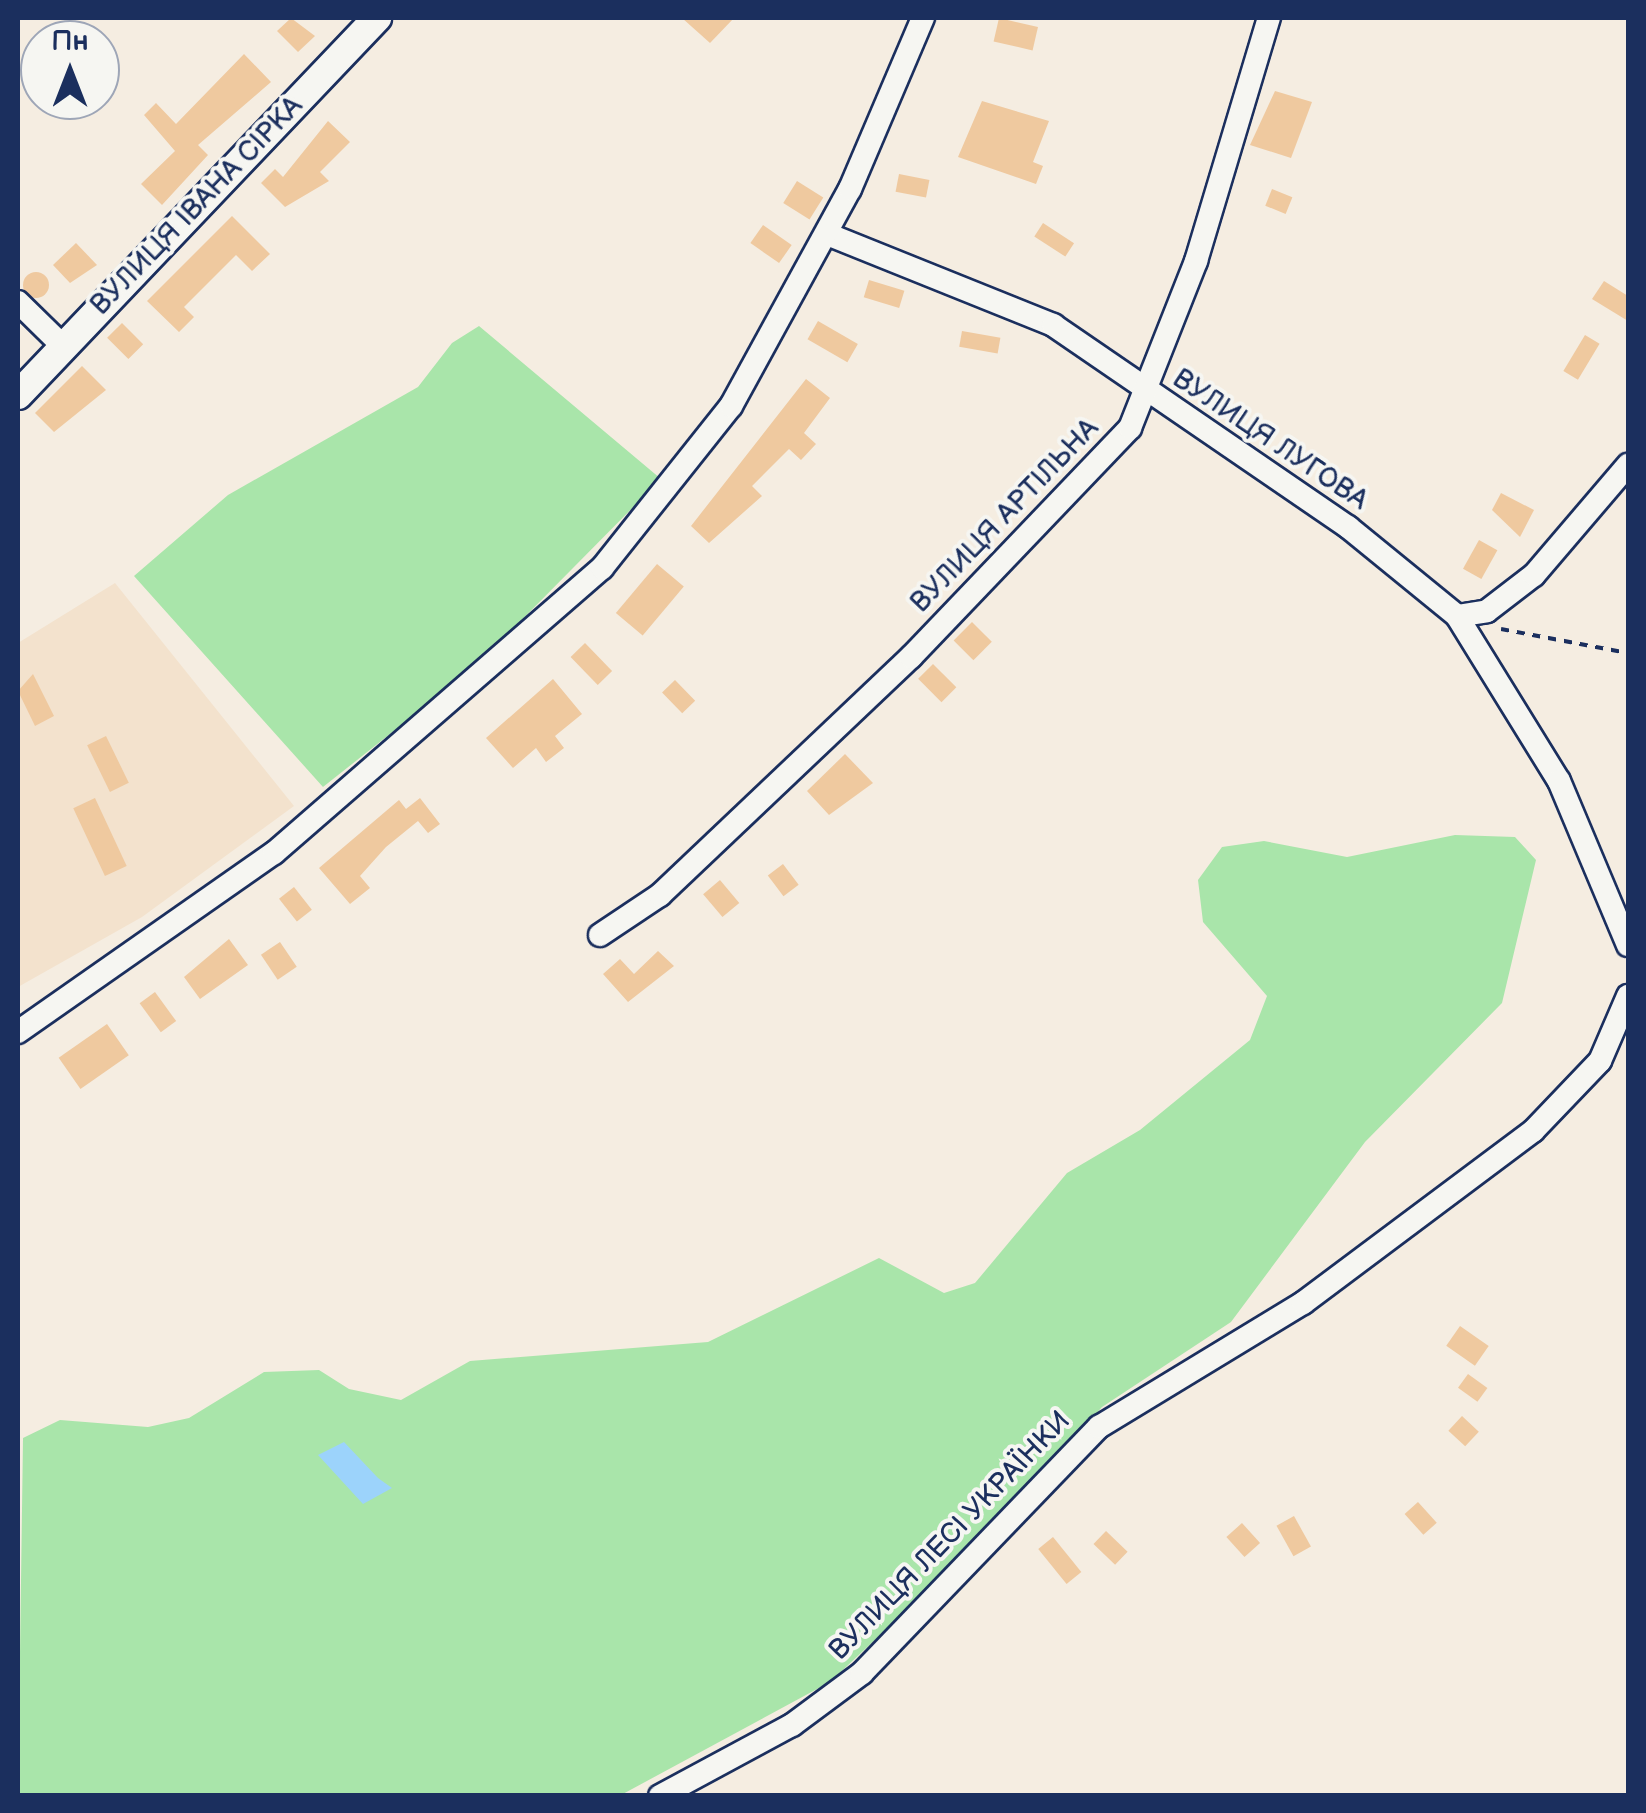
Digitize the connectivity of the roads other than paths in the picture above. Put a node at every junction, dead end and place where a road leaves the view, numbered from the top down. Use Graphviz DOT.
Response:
graph roads {
  1 [pos="376,18"];
  2 [pos="923,18"];
  3 [pos="1269,18"];
  4 [pos="826,234"];
  5 [pos="18,302"];
  6 [pos="64,346"];
  7 [pos="1145,392"];
  8 [pos="18,396"];
  9 [pos="1628,465"];
  10 [pos="1457,616"];
  11 [pos="600,936"];
  12 [pos="1628,945"];
  13 [pos="1628,996"];
  14 [pos="18,1032"];
  15 [pos="660,1796"];
  1 -- 6 [label="street, ВУЛИЦЯ ІВАНА СІРКА"];
  2 -- 4 [label="street"];
  3 -- 7 [label="street, ВУЛИЦЯ АРТІЛЬНА"];
  4 -- 7 [label="street, ВУЛИЦЯ ЛУГОВА"];
  4 -- 14 [label="street"];
  5 -- 6 [label="street"];
  6 -- 8 [label="street, ВУЛИЦЯ ІВАНА СІРКА"];
  7 -- 10 [label="street, ВУЛИЦЯ ЛУГОВА"];
  7 -- 11 [label="street, ВУЛИЦЯ АРТІЛЬНА"];
  9 -- 10 [label="street"];
  10 -- 12 [label="street"];
  13 -- 15 [label="street, ВУЛИЦЯ ЛЕСІ УКРАЇНКИ"];
}
